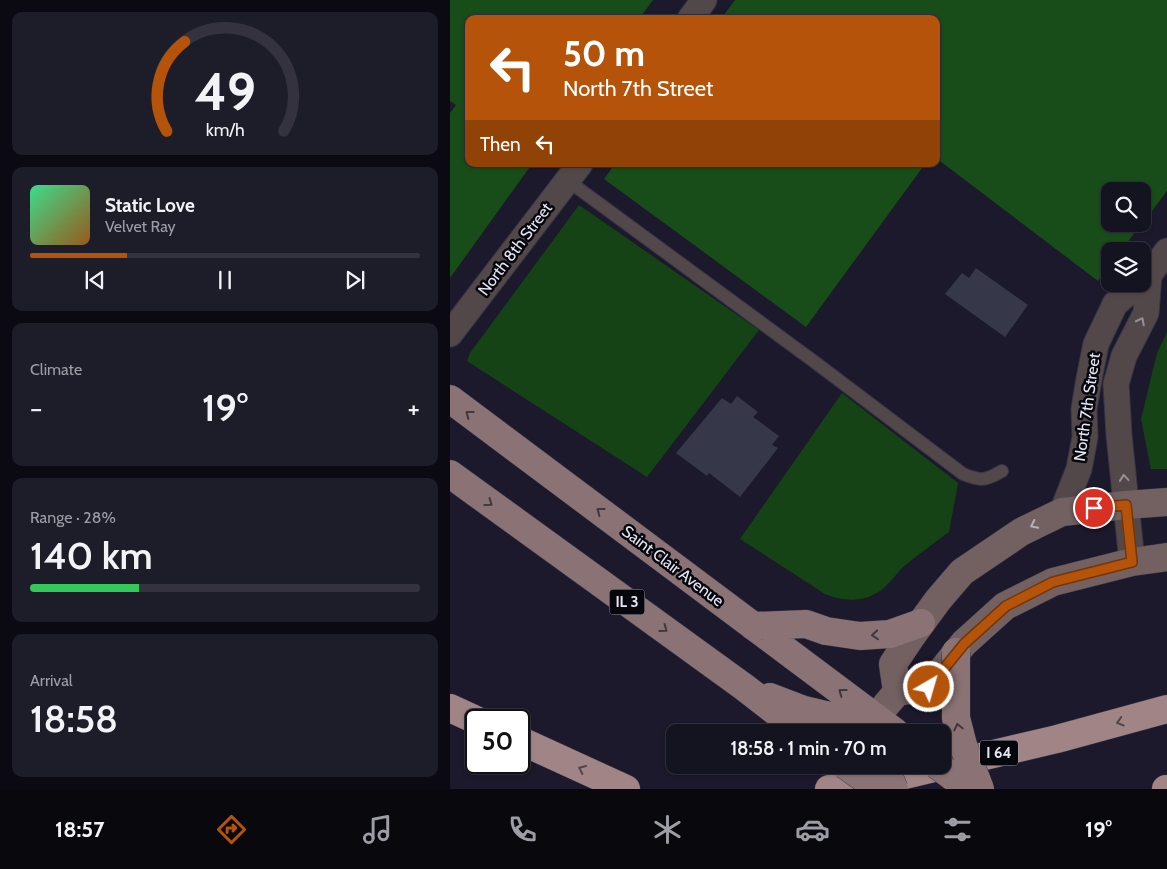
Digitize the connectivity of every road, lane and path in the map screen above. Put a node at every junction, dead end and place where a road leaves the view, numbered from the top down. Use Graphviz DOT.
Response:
graph roads {
  1 [pos="704,0"];
  2 [pos="693,15"];
  3 [pos="574,172"];
  4 [pos="1167,251"];
  5 [pos="1151,270"];
  6 [pos="1129,292"];
  7 [pos="1144,292"];
  8 [pos="450,334"];
  9 [pos="450,399"];
  10 [pos="1002,471"];
  11 [pos="450,474"];
  12 [pos="1167,502"];
  13 [pos="1126,505"];
  14 [pos="1062,512"];
  15 [pos="1167,557"];
  16 [pos="1132,562"];
  17 [pos="922,623"];
  18 [pos="754,626"];
  19 [pos="956,652"];
  20 [pos="744,688"];
  21 [pos="897,692"];
  22 [pos="450,708"];
  23 [pos="1167,709"];
  24 [pos="465,715"];
  25 [pos="791,724"];
  26 [pos="867,724"];
  27 [pos="878,724"];
  28 [pos="883,724"];
  29 [pos="530,745"];
  30 [pos="858,774"];
  31 [pos="888,774"];
  32 [pos="949,774"];
  33 [pos="626,789"];
  34 [pos="829,789"];
  35 [pos="879,789"];
  36 [pos="894,789"];
  37 [pos="969,789"];
  38 [pos="980,789"];
  1 -- 2 [label="street"];
  3 -- 8 [label="street, North 8th Street"];
  3 -- 10 [label="lane"];
  4 -- 5 [label="street, North 7th Street"];
  6 -- 14 [label="street, North 7th Street"];
  13 -- 7 [label="street, North 7th Street, one-way"];
  18 -- 9 [label="main road, Saint Clair Avenue, one-way"];
  11 -- 20 [label="main road, IL 3, one-way"];
  12 -- 13 [label="main road"];
  13 -- 14 [label="main road"];
  13 -- 16 [label="street, North 7th Street"];
  14 -- 17 [label="main road, one-way"];
  15 -- 16 [label="main road"];
  16 -- 19 [label="main road"];
  17 -- 18 [label="main road, one-way"];
  17 -- 21 [label="main road"];
  27 -- 18 [label="main road, Saint Clair Avenue, one-way"];
  19 -- 21 [label="main road"];
  38 -- 19 [label="main road, one-way, bridge"];
  20 -- 25 [label="main road, IL 3"];
  20 -- 26 [label="main road"];
  21 -- 28 [label="main road"];
  22 -- 24 [label="highway"];
  23 -- 34 [label="highway, I 64, one-way"];
  33 -- 29 [label="highway, one-way"];
  30 -- 35 [label="main road, bridge"];
  31 -- 36 [label="main road, bridge"];
  32 -- 37 [label="main road, bridge"];
}
